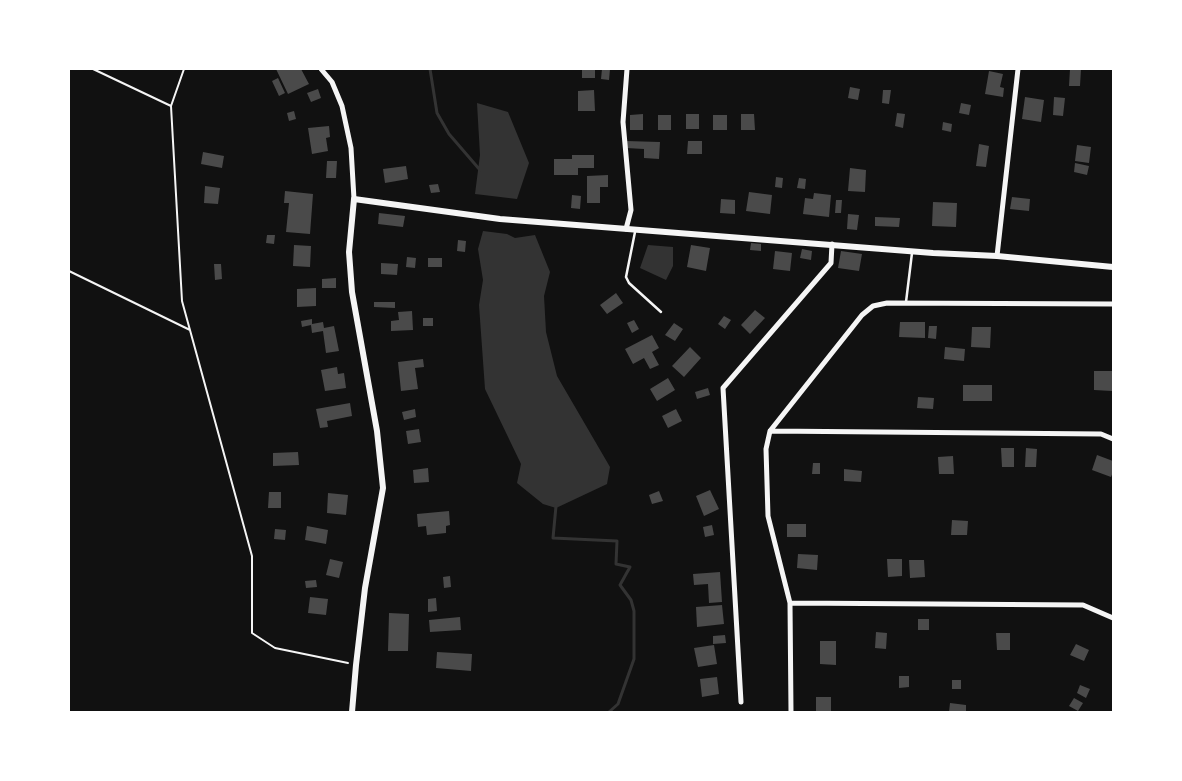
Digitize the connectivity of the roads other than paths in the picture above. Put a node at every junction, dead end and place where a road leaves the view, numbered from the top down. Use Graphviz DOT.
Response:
graph roads {
  1 [pos="321,69"];
  2 [pos="627,69"];
  3 [pos="1018,69"];
  4 [pos="354,199"];
  5 [pos="626,229"];
  6 [pos="635,230"];
  7 [pos="832,244"];
  8 [pos="912,252"];
  9 [pos="996,256"];
  10 [pos="1113,267"];
  11 [pos="906,303"];
  12 [pos="1113,304"];
  13 [pos="661,312"];
  14 [pos="770,431"];
  15 [pos="1113,439"];
  16 [pos="790,603"];
  17 [pos="1113,618"];
  18 [pos="741,702"];
  19 [pos="352,712"];
  20 [pos="791,712"];
  1 -- 4 [label="street"];
  2 -- 5 [label="street"];
  3 -- 9 [label="street"];
  4 -- 5 [label="street"];
  4 -- 19 [label="street"];
  5 -- 6 [label="street"];
  6 -- 7 [label="street"];
  6 -- 13 [label="lane"];
  7 -- 8 [label="street"];
  7 -- 18 [label="street"];
  8 -- 9 [label="street"];
  8 -- 11 [label="lane"];
  9 -- 10 [label="street"];
  11 -- 12 [label="street"];
  11 -- 14 [label="street"];
  14 -- 15 [label="street"];
  14 -- 16 [label="street"];
  16 -- 17 [label="street"];
  16 -- 20 [label="street"];
}
